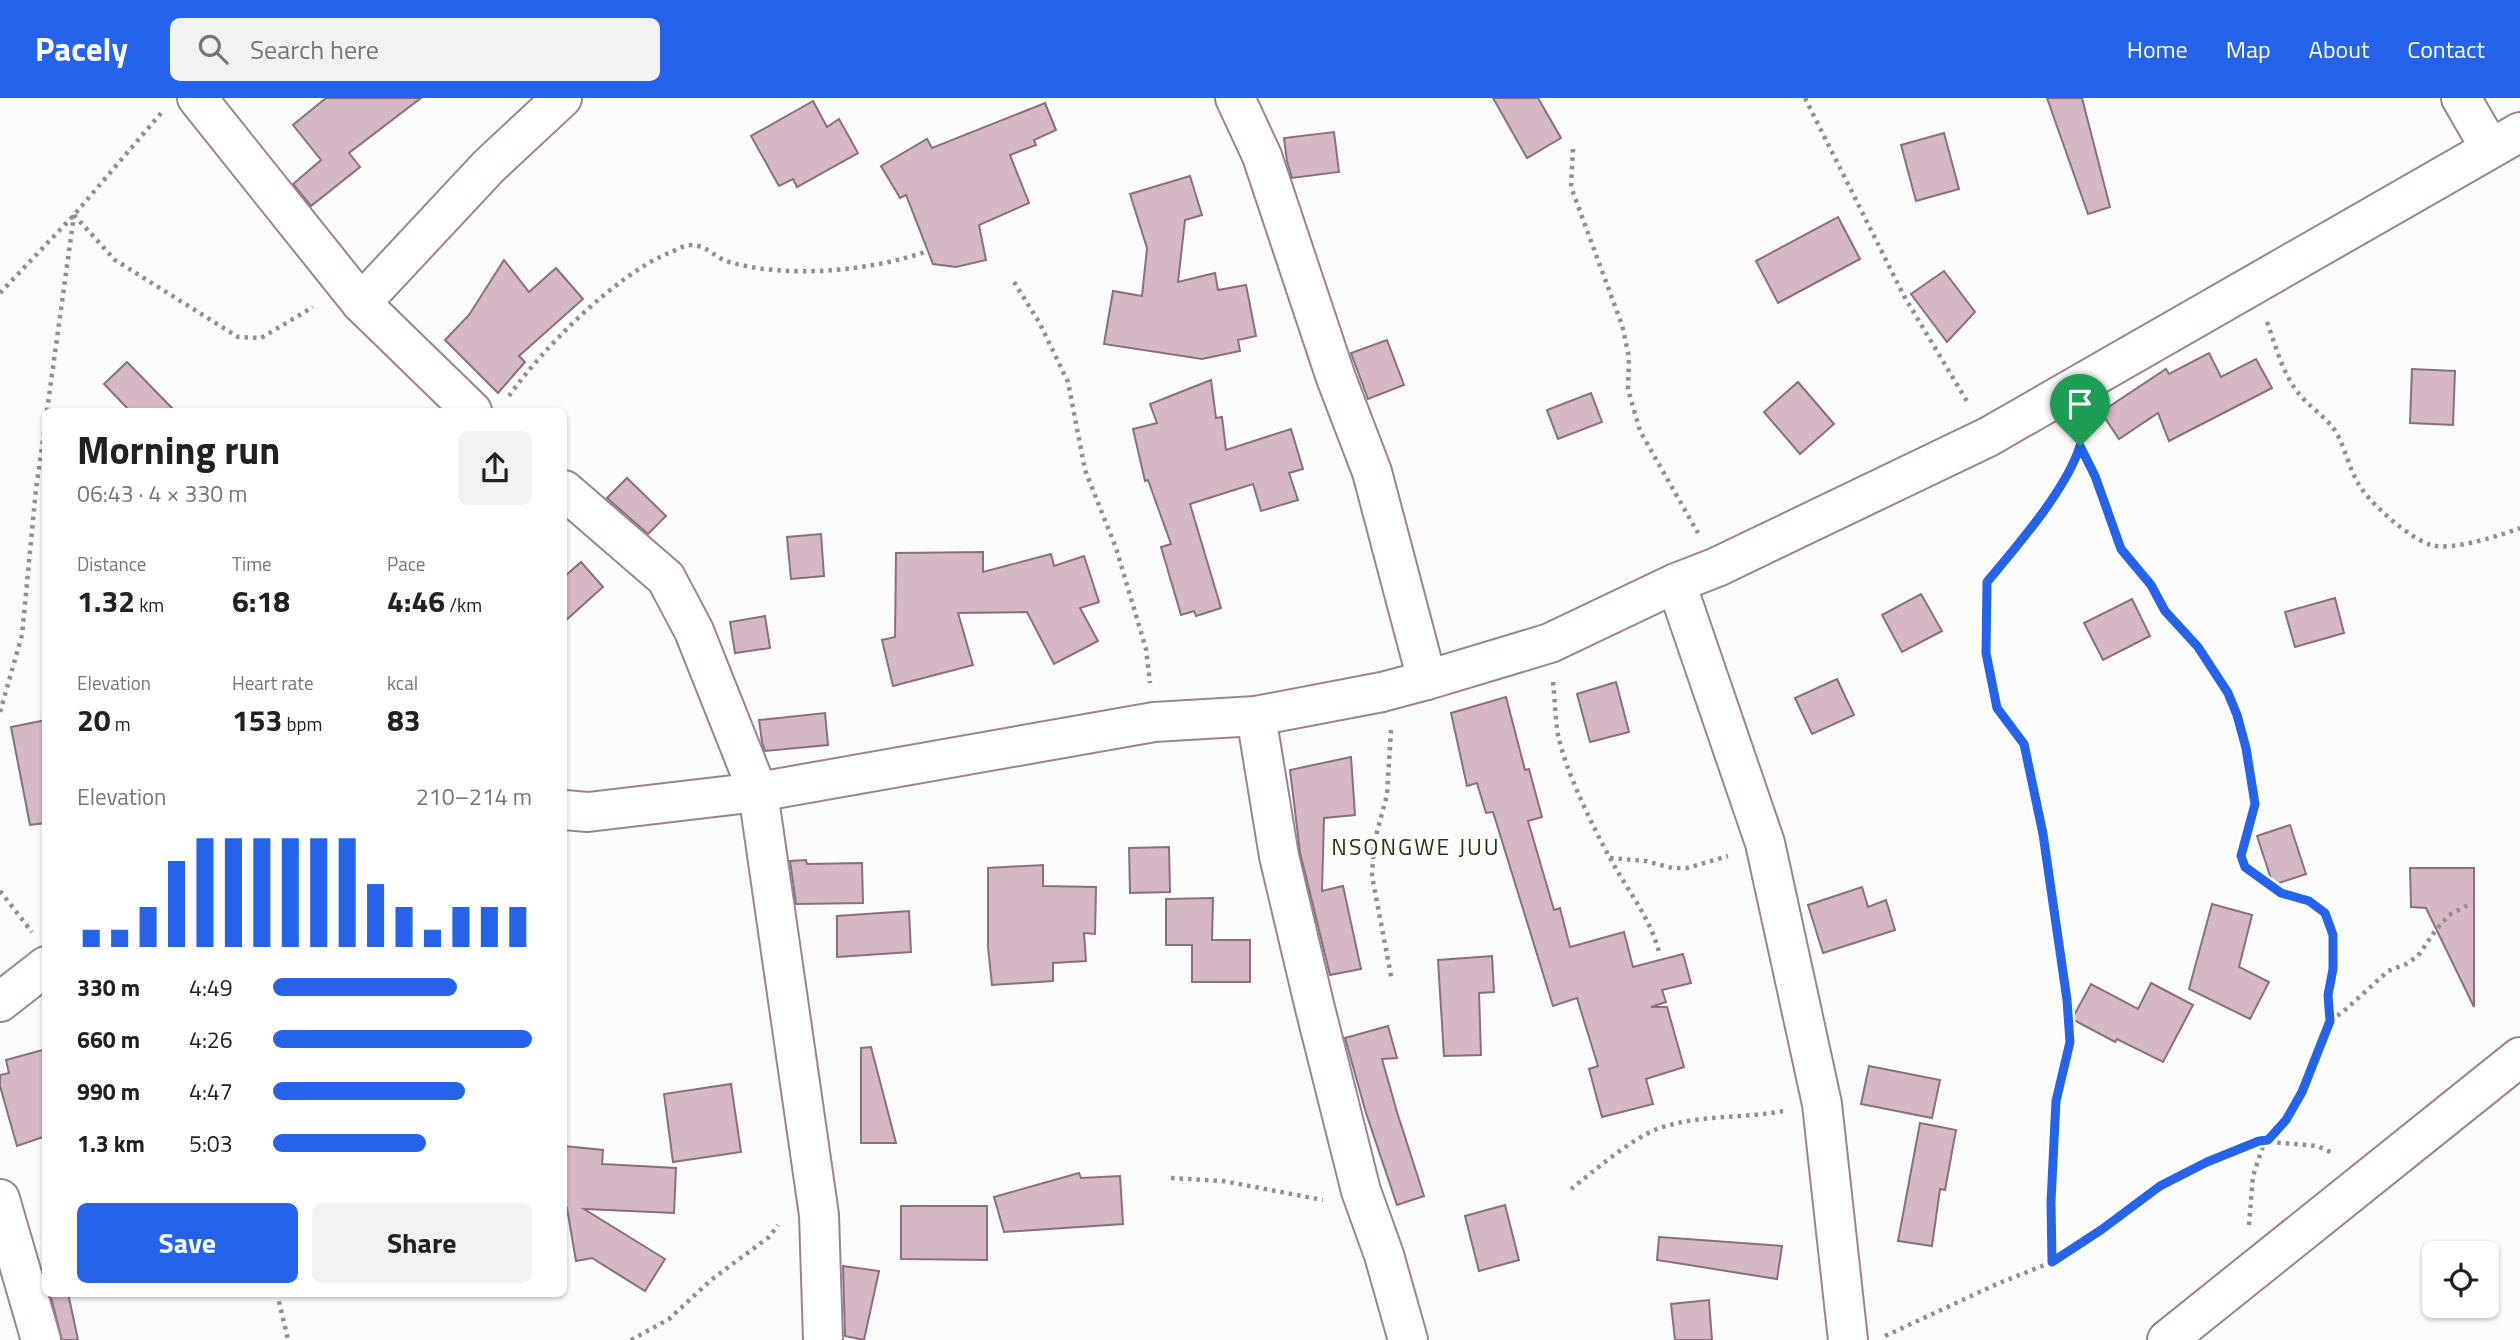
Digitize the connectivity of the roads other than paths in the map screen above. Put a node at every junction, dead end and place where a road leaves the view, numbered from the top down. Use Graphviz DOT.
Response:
graph roads {
  1 [pos="562,98"];
  2 [pos="1235,98"];
  3 [pos="2461,98"];
  4 [pos="181,103"];
  5 [pos="2505,140"];
  6 [pos="361,303"];
  7 [pos="464,403"];
  8 [pos="567,493"];
  9 [pos="1676,583"];
  10 [pos="1427,680"];
  11 [pos="1256,716"];
  12 [pos="758,792"];
  13 [pos="567,810"];
  14 [pos="42,953"];
  15 [pos="0,1002"];
  16 [pos="2520,1057"];
  17 [pos="0,1199"];
  18 [pos="41,1340"];
  19 [pos="822,1340"];
  20 [pos="1408,1340"];
  21 [pos="1848,1340"];
  22 [pos="2168,1340"];
  1 -- 6 [label="street"];
  2 -- 10 [label="street"];
  3 -- 5 [label="street"];
  4 -- 6 [label="street"];
  5 -- 9 [label="street"];
  6 -- 7 [label="street"];
  8 -- 12 [label="street"];
  9 -- 10 [label="street"];
  9 -- 21 [label="street"];
  10 -- 11 [label="street"];
  11 -- 12 [label="street"];
  11 -- 20 [label="street"];
  12 -- 13 [label="street"];
  12 -- 19 [label="street"];
  14 -- 15 [label="street"];
  16 -- 22 [label="street"];
  17 -- 18 [label="street"];
}
